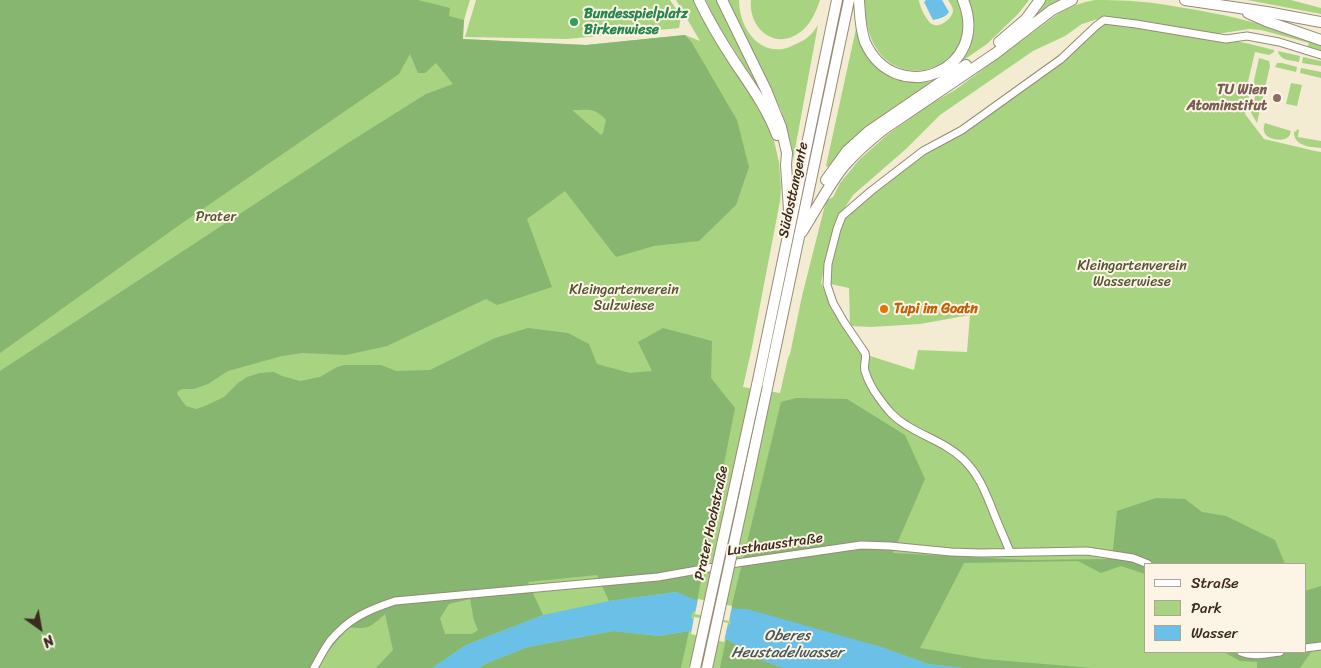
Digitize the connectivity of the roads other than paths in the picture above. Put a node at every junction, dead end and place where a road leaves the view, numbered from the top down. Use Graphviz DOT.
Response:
graph roads {
  1 [pos="699,0"];
  2 [pos="722,0"];
  3 [pos="837,0"];
  4 [pos="849,0"];
  5 [pos="859,0"];
  6 [pos="963,0"];
  7 [pos="1040,0"];
  8 [pos="1072,0"];
  9 [pos="1185,0"];
  10 [pos="1238,9"];
  11 [pos="1321,22"];
  12 [pos="1321,40"];
  13 [pos="1321,55"];
  14 [pos="786,165"];
  15 [pos="790,226"];
  16 [pos="799,237"];
  17 [pos="757,385"];
  18 [pos="768,387"];
  19 [pos="1010,552"];
  20 [pos="1146,563"];
  21 [pos="1321,646"];
  22 [pos="1306,648"];
  23 [pos="1243,653"];
  24 [pos="1274,653"];
  25 [pos="314,668"];
  26 [pos="695,668"];
  27 [pos="707,668"];
  1 -- 14 [label="highway"];
  2 -- 14 [label="highway"];
  3 -- 15 [label="highway, Südosttangente"];
  4 -- 16 [label="highway, Südosttangente"];
  5 -- 6 [label="highway"];
  7 -- 16 [label="highway"];
  8 -- 16 [label="highway"];
  9 -- 10 [label="highway"];
  10 -- 11 [label="highway"];
  10 -- 12 [label="highway"];
  13 -- 19 [label="street"];
  14 -- 15 [label="highway"];
  15 -- 17 [label="highway, Südosttangente"];
  16 -- 18 [label="highway, Südosttangente"];
  17 -- 26 [label="highway, Prater Hochstraße, bridge"];
  18 -- 27 [label="highway, Prater Hochstraße, bridge"];
  19 -- 20 [label="street, Lusthausstraße"];
  19 -- 25 [label="street, Lusthausstraße"];
  21 -- 22 [label="street"];
  23 -- 24 [label="street"];
}
